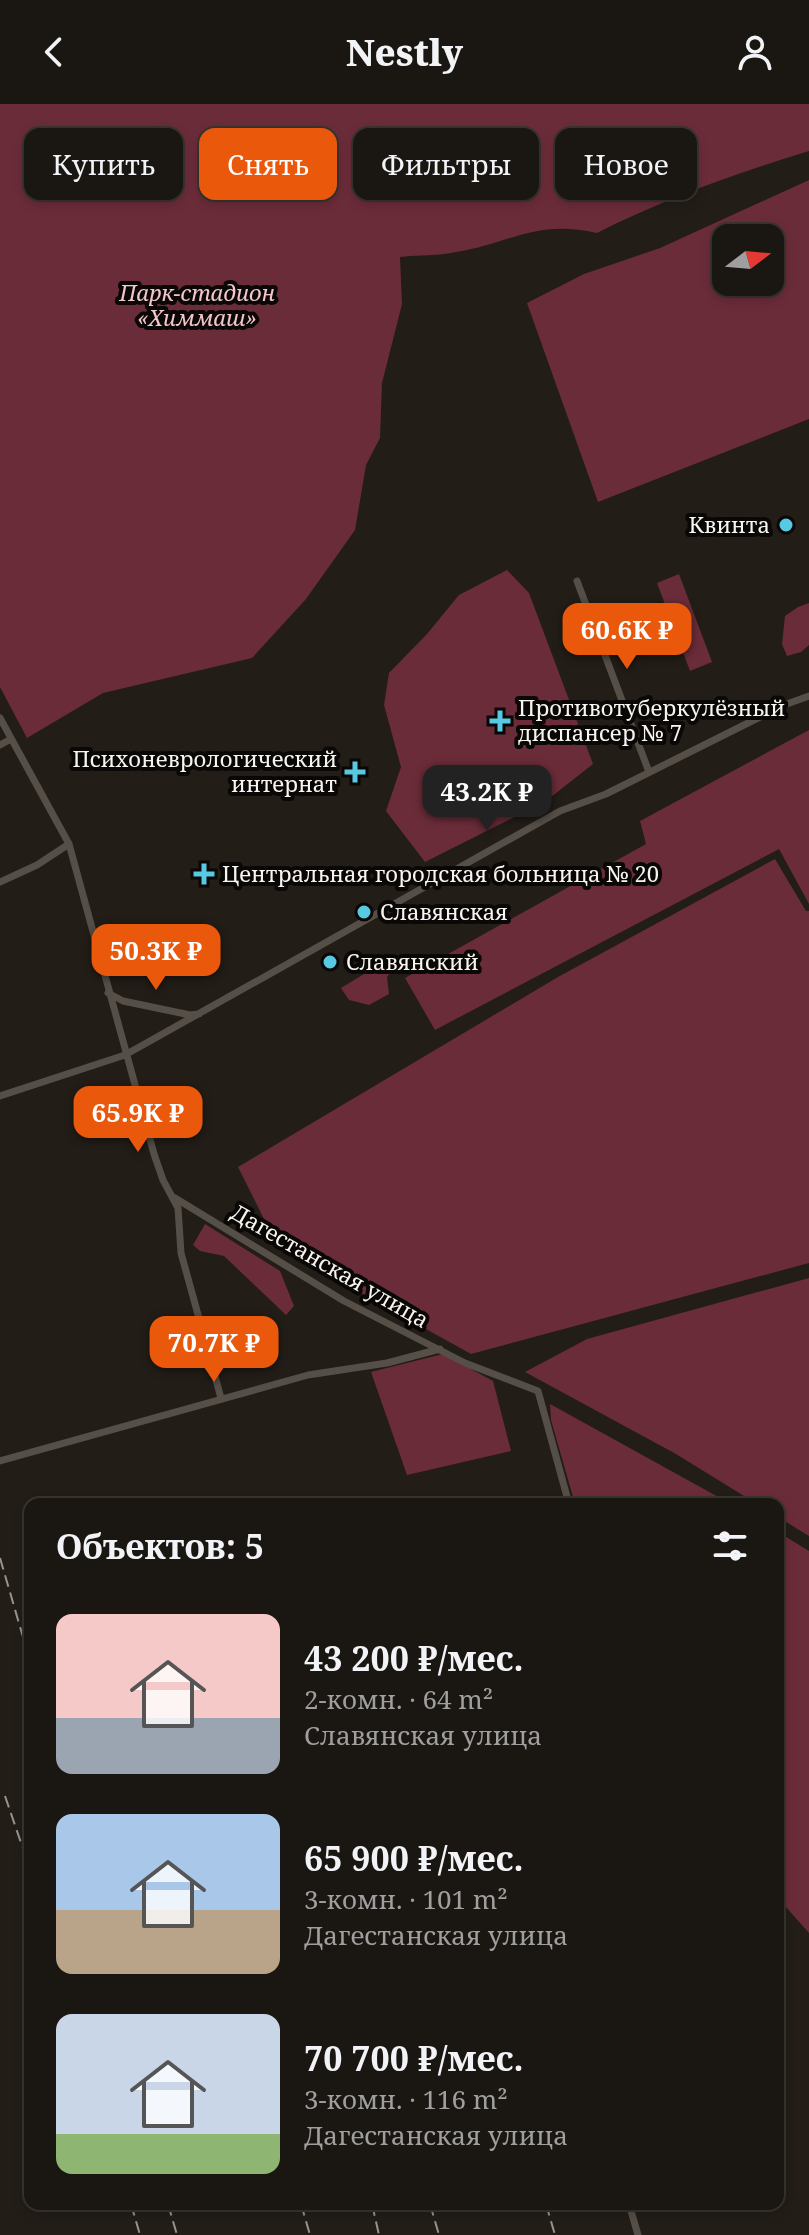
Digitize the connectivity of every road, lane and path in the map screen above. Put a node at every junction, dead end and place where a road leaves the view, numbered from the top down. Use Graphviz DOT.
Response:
graph roads {
  1 [pos="577,581"];
  2 [pos="809,696"];
  3 [pos="0,718"];
  4 [pos="11,739"];
  5 [pos="0,745"];
  6 [pos="649,772"];
  7 [pos="69,844"];
  8 [pos="0,882"];
  9 [pos="108,993"];
  10 [pos="201,1014"];
  11 [pos="125,1055"];
  12 [pos="0,1096"];
  13 [pos="175,1198"];
  14 [pos="440,1349"];
  15 [pos="221,1398"];
  16 [pos="0,1461"];
  17 [pos="567,1498"];
  18 [pos="631,2210"];
  19 [pos="638,2235"];
  1 -- 6 [label="street"];
  2 -- 6 [label="street"];
  3 -- 4 [label="street"];
  4 -- 5 [label="street"];
  4 -- 7 [label="street"];
  6 -- 10 [label="street"];
  7 -- 8 [label="street"];
  7 -- 9 [label="street"];
  9 -- 10 [label="street"];
  9 -- 11 [label="street"];
  10 -- 11 [label="street"];
  11 -- 12 [label="street"];
  11 -- 13 [label="street"];
  13 -- 14 [label="street, Дагестанская улица"];
  13 -- 15 [label="street"];
  14 -- 15 [label="street"];
  14 -- 17 [label="street, Дагестанская улица"];
  15 -- 16 [label="street"];
  18 -- 19 [label="street"];
}
